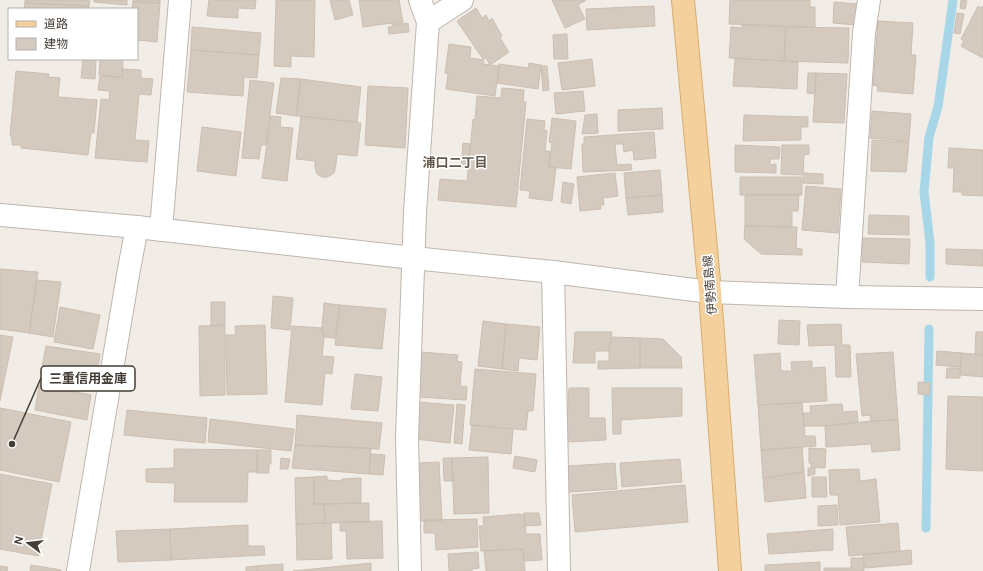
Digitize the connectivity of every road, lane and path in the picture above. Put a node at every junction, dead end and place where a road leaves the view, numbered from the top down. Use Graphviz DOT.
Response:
graph roads {
  1 [pos="180,0"];
  2 [pos="420,0"];
  3 [pos="462,0"];
  4 [pos="683,0"];
  5 [pos="869,0"];
  6 [pos="428,22"];
  7 [pos="0,215"];
  8 [pos="137,227"];
  9 [pos="161,230"];
  10 [pos="413,258"];
  11 [pos="553,272"];
  12 [pos="710,292"];
  13 [pos="848,297"];
  14 [pos="983,299"];
  15 [pos="78,571"];
  16 [pos="410,571"];
  17 [pos="558,571"];
  18 [pos="730,571"];
  1 -- 9 [label="street"];
  2 -- 6 [label="street"];
  3 -- 6 [label="street"];
  4 -- 12 [label="main road, 伊勢南島線"];
  5 -- 13 [label="street"];
  6 -- 10 [label="street"];
  7 -- 8 [label="street"];
  8 -- 9 [label="street"];
  8 -- 15 [label="street"];
  9 -- 10 [label="street"];
  10 -- 11 [label="street"];
  10 -- 16 [label="street"];
  11 -- 12 [label="street"];
  11 -- 17 [label="street"];
  12 -- 13 [label="street"];
  12 -- 18 [label="main road, 伊勢南島線"];
  13 -- 14 [label="street"];
}
